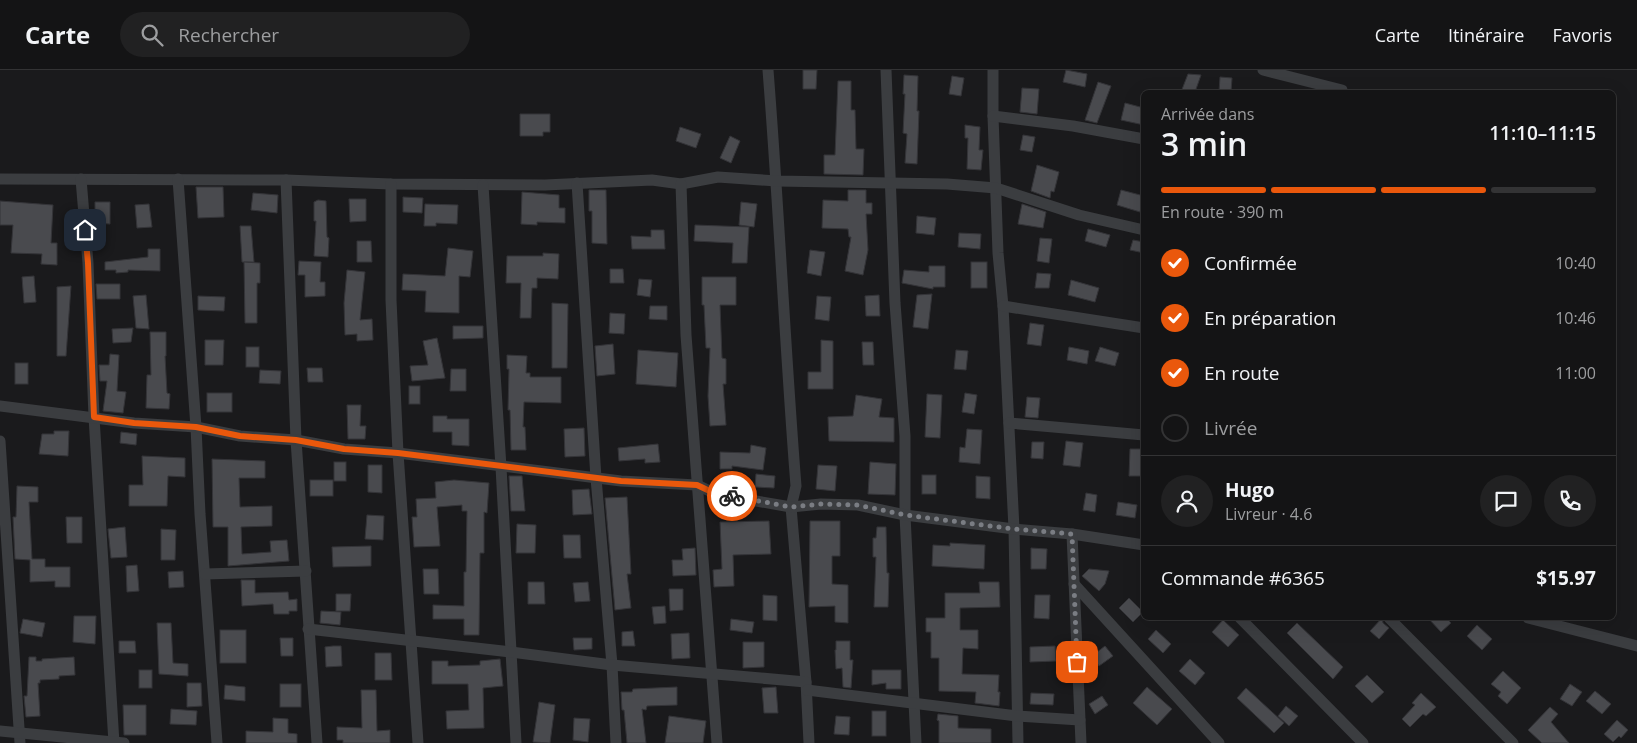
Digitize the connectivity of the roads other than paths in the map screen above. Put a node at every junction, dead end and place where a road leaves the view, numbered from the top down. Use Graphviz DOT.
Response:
graph roads {
  1 [pos="768,70"];
  2 [pos="886,70"];
  3 [pos="993,70"];
  4 [pos="1263,70"];
  5 [pos="1342,90"];
  6 [pos="993,116"];
  7 [pos="1141,138"];
  8 [pos="0,179"];
  9 [pos="81,179"];
  10 [pos="178,179"];
  11 [pos="286,180"];
  12 [pos="777,181"];
  13 [pos="577,182"];
  14 [pos="890,183"];
  15 [pos="391,184"];
  16 [pos="681,184"];
  17 [pos="483,185"];
  18 [pos="996,188"];
  19 [pos="1141,229"];
  20 [pos="1004,306"];
  21 [pos="1141,328"];
  22 [pos="0,406"];
  23 [pos="94,417"];
  24 [pos="1009,423"];
  25 [pos="196,427"];
  26 [pos="1141,435"];
  27 [pos="296,440"];
  28 [pos="0,441"];
  29 [pos="398,453"];
  30 [pos="501,467"];
  31 [pos="596,478"];
  32 [pos="697,485"];
  33 [pos="791,507"];
  34 [pos="905,515"];
  35 [pos="1014,529"];
  36 [pos="1072,534"];
  37 [pos="1141,545"];
  38 [pos="306,571"];
  39 [pos="205,574"];
  40 [pos="1074,584"];
  41 [pos="1242,620"];
  42 [pos="1391,620"];
  43 [pos="1536,620"];
  44 [pos="308,629"];
  45 [pos="411,642"];
  46 [pos="1637,646"];
  47 [pos="511,652"];
  48 [pos="612,665"];
  49 [pos="713,673"];
  50 [pos="806,686"];
  51 [pos="915,704"];
  52 [pos="1017,716"];
  53 [pos="1080,720"];
  54 [pos="0,730"];
  55 [pos="20,738"];
  56 [pos="118,743"];
  57 [pos="217,743"];
  58 [pos="317,743"];
  59 [pos="418,743"];
  60 [pos="516,743"];
  61 [pos="616,743"];
  62 [pos="717,743"];
  63 [pos="809,743"];
  64 [pos="916,743"];
  65 [pos="1018,743"];
  66 [pos="1081,743"];
  67 [pos="1219,743"];
  68 [pos="1363,743"];
  69 [pos="1513,743"];
  1 -- 12 [label="street"];
  2 -- 14 [label="street"];
  3 -- 6 [label="street"];
  4 -- 5 [label="street"];
  6 -- 7 [label="street"];
  6 -- 18 [label="street"];
  8 -- 9 [label="street"];
  9 -- 10 [label="street"];
  9 -- 23 [label="street"];
  10 -- 11 [label="street"];
  10 -- 25 [label="street"];
  11 -- 15 [label="street"];
  11 -- 27 [label="street"];
  12 -- 14 [label="street"];
  12 -- 16 [label="street"];
  12 -- 33 [label="street"];
  13 -- 16 [label="street"];
  13 -- 17 [label="street"];
  13 -- 31 [label="street"];
  14 -- 18 [label="street"];
  14 -- 34 [label="street"];
  15 -- 17 [label="street"];
  15 -- 29 [label="street"];
  16 -- 32 [label="street"];
  17 -- 30 [label="street"];
  18 -- 19 [label="street"];
  18 -- 20 [label="street"];
  20 -- 21 [label="street"];
  20 -- 24 [label="street"];
  22 -- 23 [label="street"];
  23 -- 25 [label="street"];
  23 -- 56 [label="street"];
  24 -- 26 [label="street"];
  24 -- 35 [label="street"];
  25 -- 27 [label="street"];
  25 -- 39 [label="street"];
  27 -- 29 [label="street"];
  27 -- 38 [label="street"];
  28 -- 55 [label="street"];
  29 -- 30 [label="street"];
  29 -- 45 [label="street"];
  30 -- 31 [label="street"];
  30 -- 47 [label="street"];
  31 -- 32 [label="street"];
  31 -- 48 [label="street"];
  32 -- 33 [label="street"];
  32 -- 49 [label="street"];
  33 -- 34 [label="street"];
  33 -- 50 [label="street"];
  34 -- 35 [label="street"];
  34 -- 51 [label="street"];
  35 -- 36 [label="street"];
  35 -- 52 [label="street"];
  36 -- 37 [label="street"];
  36 -- 40 [label="street"];
  38 -- 39 [label="street"];
  38 -- 44 [label="street"];
  39 -- 57 [label="street"];
  40 -- 53 [label="street"];
  40 -- 67 [label="street"];
  41 -- 68 [label="street"];
  42 -- 69 [label="street"];
  43 -- 46 [label="street"];
  44 -- 45 [label="street"];
  44 -- 58 [label="street"];
  45 -- 47 [label="street"];
  45 -- 59 [label="street"];
  47 -- 48 [label="street"];
  47 -- 60 [label="street"];
  48 -- 49 [label="street"];
  48 -- 61 [label="street"];
  49 -- 50 [label="street"];
  49 -- 62 [label="street"];
  50 -- 51 [label="street"];
  50 -- 63 [label="street"];
  51 -- 52 [label="street"];
  51 -- 64 [label="street"];
  52 -- 53 [label="street"];
  52 -- 65 [label="street"];
  53 -- 66 [label="street"];
  54 -- 55 [label="street"];
  55 -- 56 [label="street"];
}
